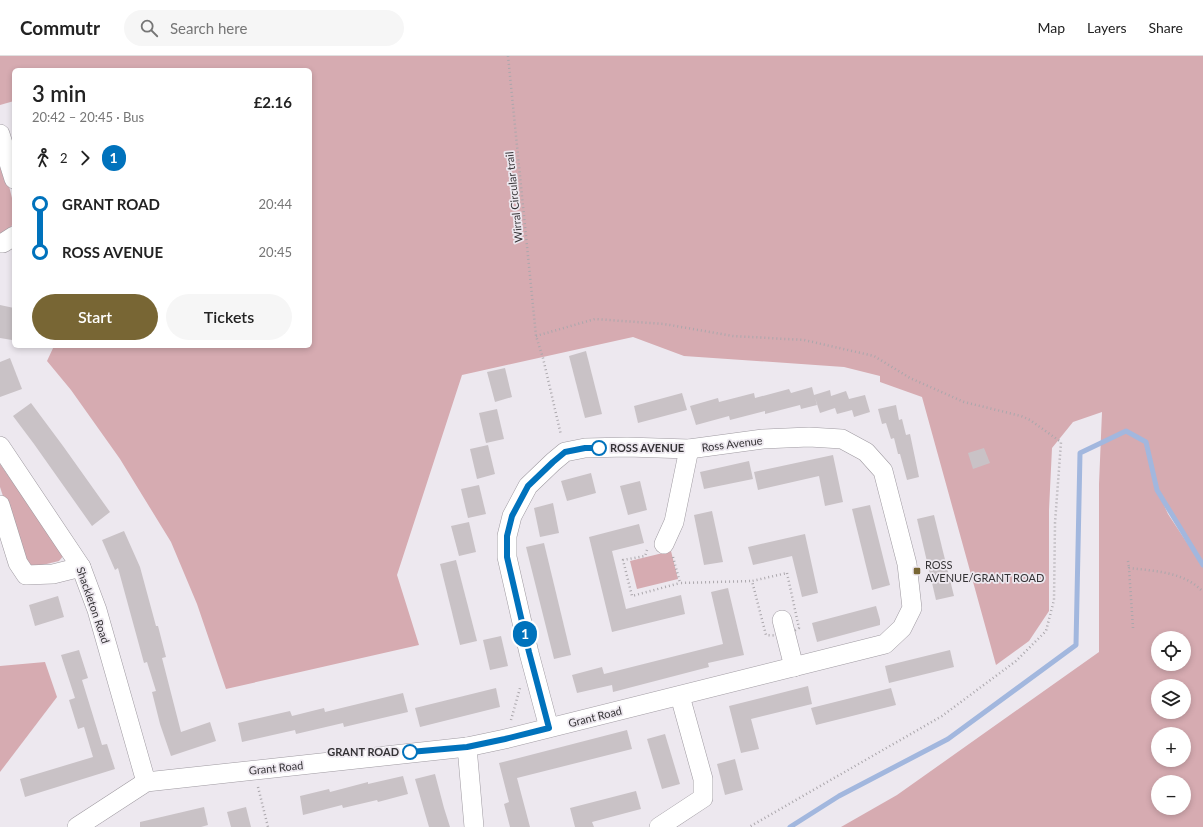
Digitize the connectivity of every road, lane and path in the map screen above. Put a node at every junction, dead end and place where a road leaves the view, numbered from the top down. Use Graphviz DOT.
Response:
graph roads {
  1 [pos="508,56"];
  2 [pos="0,134"];
  3 [pos="12,173"];
  4 [pos="12,237"];
  5 [pos="0,243"];
  6 [pos="0,446"];
  7 [pos="689,449"];
  8 [pos="565,452"];
  9 [pos="0,505"];
  10 [pos="660,543"];
  11 [pos="1128,561"];
  12 [pos="81,566"];
  13 [pos="1129,568"];
  14 [pos="752,581"];
  15 [pos="680,583"];
  16 [pos="1203,592"];
  17 [pos="782,620"];
  18 [pos="902,628"];
  19 [pos="1133,628"];
  20 [pos="794,667"];
  21 [pos="521,683"];
  22 [pos="680,696"];
  23 [pos="549,728"];
  24 [pos="505,739"];
  25 [pos="467,747"];
  26 [pos="254,770"];
  27 [pos="146,782"];
  28 [pos="77,827"];
  29 [pos="268,827"];
  30 [pos="474,827"];
  31 [pos="659,827"];
  1 -- 8 [label="path, Wirral Circular trail"];
  2 -- 3 [label="street"];
  4 -- 5 [label="street"];
  6 -- 12 [label="street, Shackleton Road"];
  7 -- 8 [label="street, Ross Avenue"];
  7 -- 10 [label="street"];
  7 -- 18 [label="street, Ross Avenue"];
  8 -- 23 [label="street, Ross Avenue"];
  9 -- 12 [label="street"];
  10 -- 15 [label="path"];
  10 -- 15 [label="path"];
  11 -- 13 [label="path"];
  12 -- 27 [label="street, Shackleton Road"];
  13 -- 16 [label="path"];
  13 -- 19 [label="path"];
  14 -- 15 [label="path"];
  17 -- 20 [label="street"];
  18 -- 20 [label="street, Grant Road"];
  20 -- 22 [label="street, Grant Road"];
  21 -- 24 [label="path"];
  22 -- 23 [label="street, Grant Road"];
  22 -- 31 [label="street"];
  23 -- 24 [label="street, Grant Road"];
  24 -- 25 [label="street, Grant Road"];
  25 -- 26 [label="street, Grant Road"];
  25 -- 30 [label="street"];
  26 -- 27 [label="street, Grant Road"];
  26 -- 29 [label="path"];
  27 -- 28 [label="street, Grant Road"];
}
